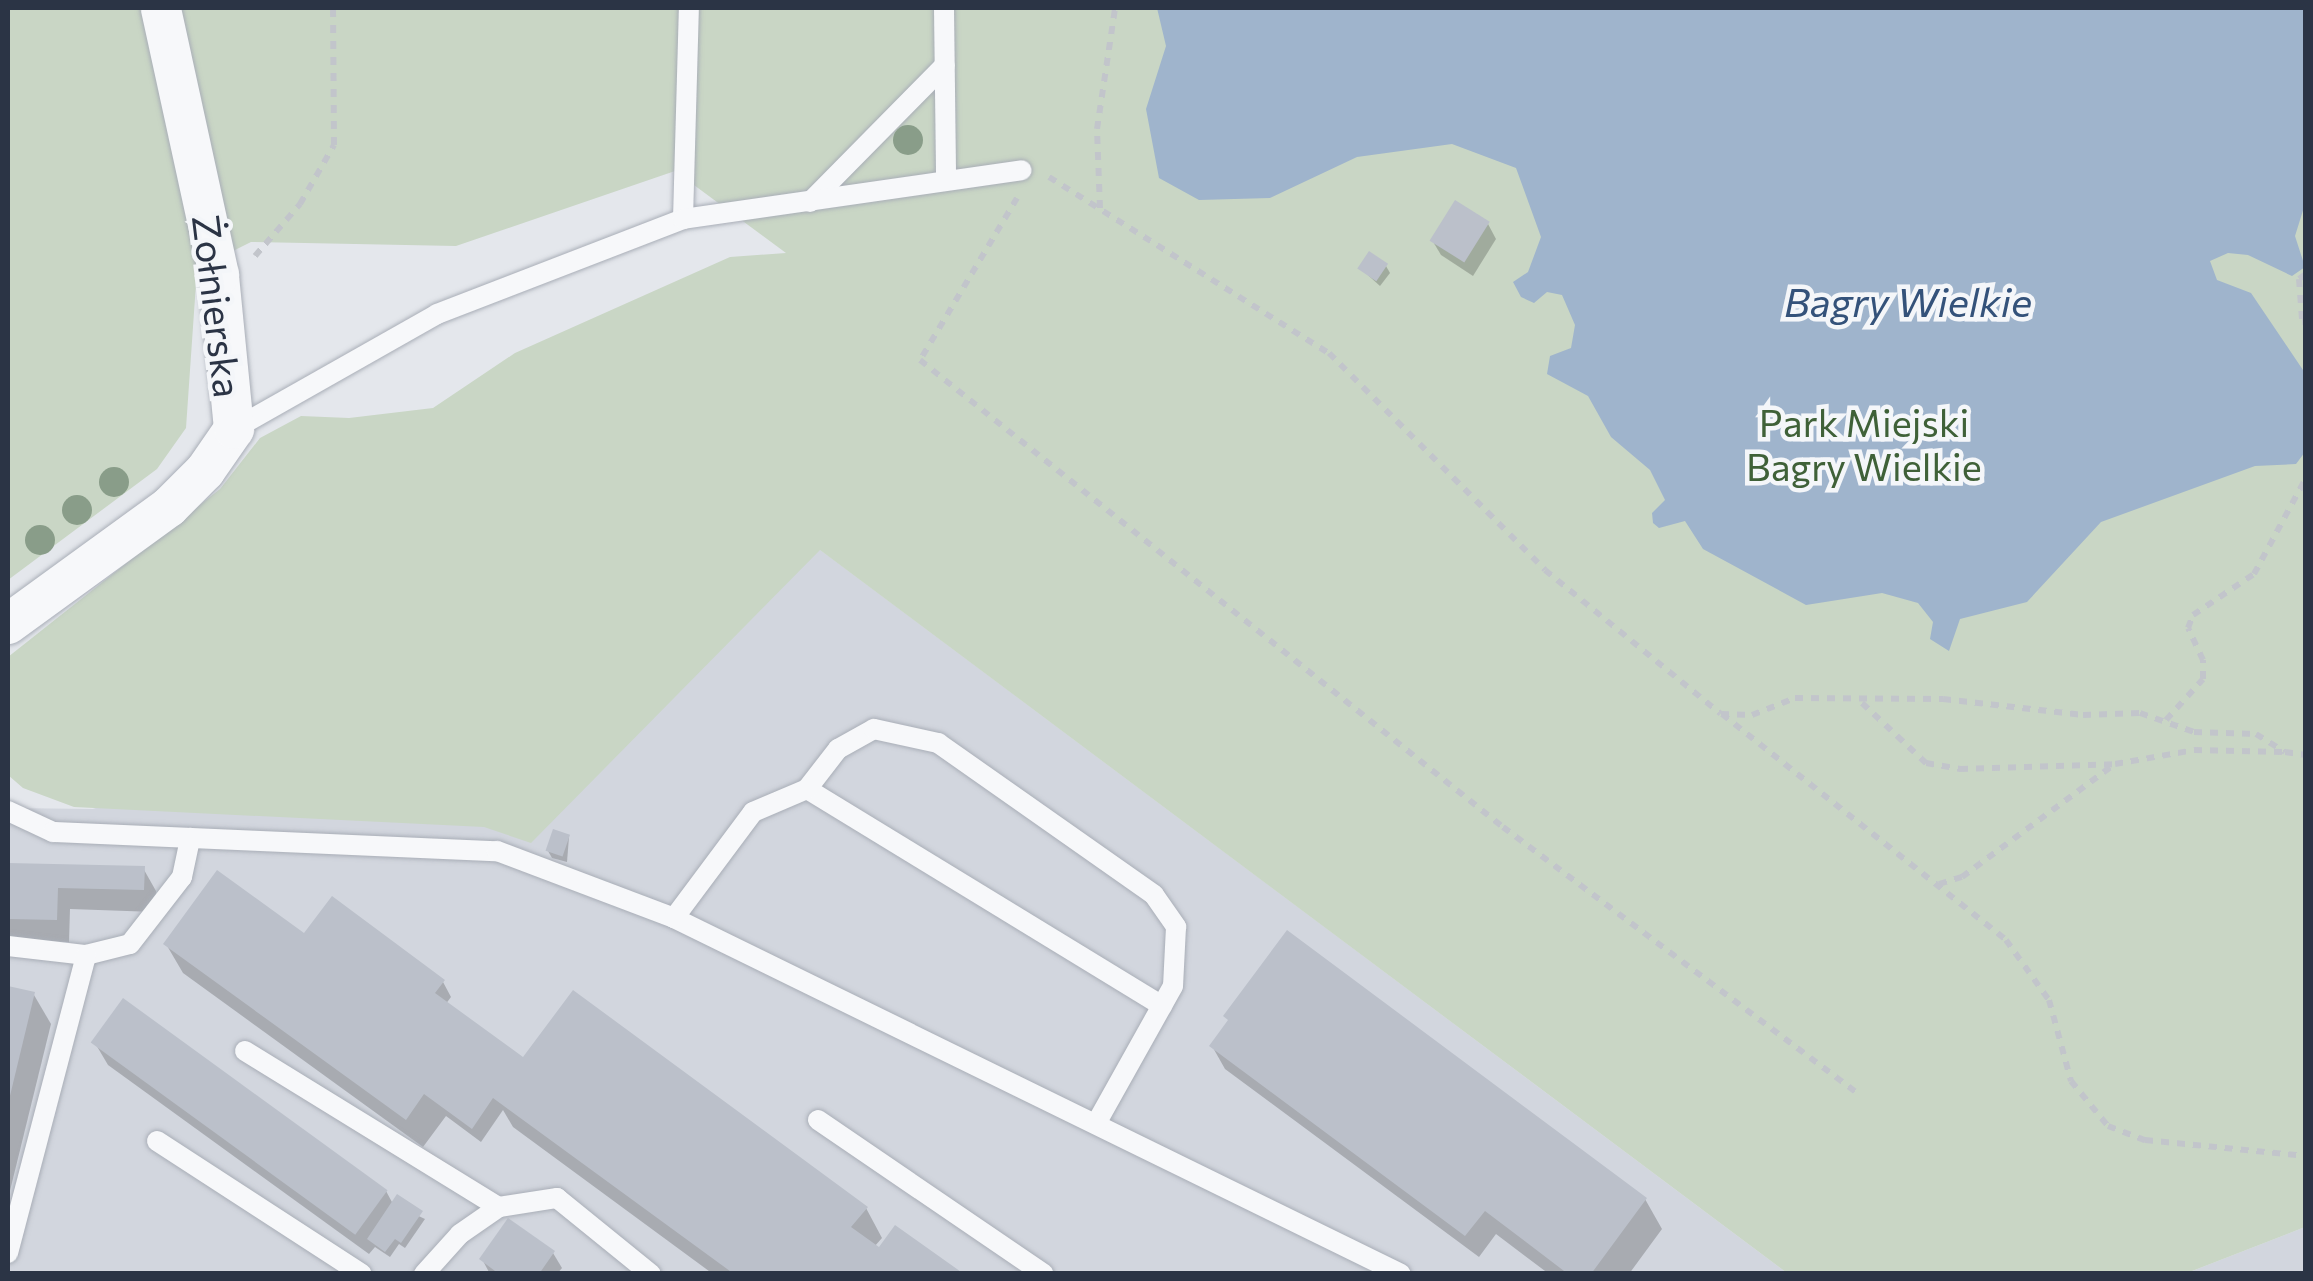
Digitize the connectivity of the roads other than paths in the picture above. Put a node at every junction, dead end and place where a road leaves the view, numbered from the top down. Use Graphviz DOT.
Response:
graph roads {
  1 [pos="160,8"];
  2 [pos="689,8"];
  3 [pos="944,8"];
  4 [pos="945,65"];
  5 [pos="1021,170"];
  6 [pos="946,178"];
  7 [pos="810,202"];
  8 [pos="683,219"];
  9 [pos="234,428"];
  10 [pos="8,624"];
  11 [pos="807,789"];
  12 [pos="8,811"];
  13 [pos="190,838"];
  14 [pos="674,918"];
  15 [pos="8,946"];
  16 [pos="86,955"];
  17 [pos="1162,1006"];
  18 [pos="245,1051"];
  19 [pos="818,1120"];
  20 [pos="1096,1124"];
  21 [pos="157,1140"];
  22 [pos="499,1206"];
  23 [pos="8,1253"];
  24 [pos="362,1274"];
  25 [pos="424,1274"];
  26 [pos="651,1274"];
  27 [pos="1044,1274"];
  28 [pos="1401,1274"];
  1 -- 9 [label="street, Żołnierska"];
  2 -- 8 [label="lane"];
  3 -- 4 [label="lane"];
  4 -- 6 [label="lane"];
  4 -- 7 [label="lane"];
  5 -- 6 [label="lane"];
  6 -- 7 [label="lane"];
  7 -- 8 [label="lane"];
  8 -- 9 [label="lane"];
  9 -- 10 [label="street, Żołnierska"];
  11 -- 14 [label="lane"];
  11 -- 17 [label="lane"];
  11 -- 17 [label="lane"];
  12 -- 13 [label="lane"];
  13 -- 14 [label="lane"];
  13 -- 16 [label="lane"];
  14 -- 20 [label="lane"];
  15 -- 16 [label="lane"];
  16 -- 23 [label="lane"];
  17 -- 20 [label="lane"];
  18 -- 22 [label="lane"];
  19 -- 27 [label="lane"];
  20 -- 28 [label="lane"];
  21 -- 24 [label="lane"];
  22 -- 25 [label="lane"];
  22 -- 26 [label="lane"];
}
